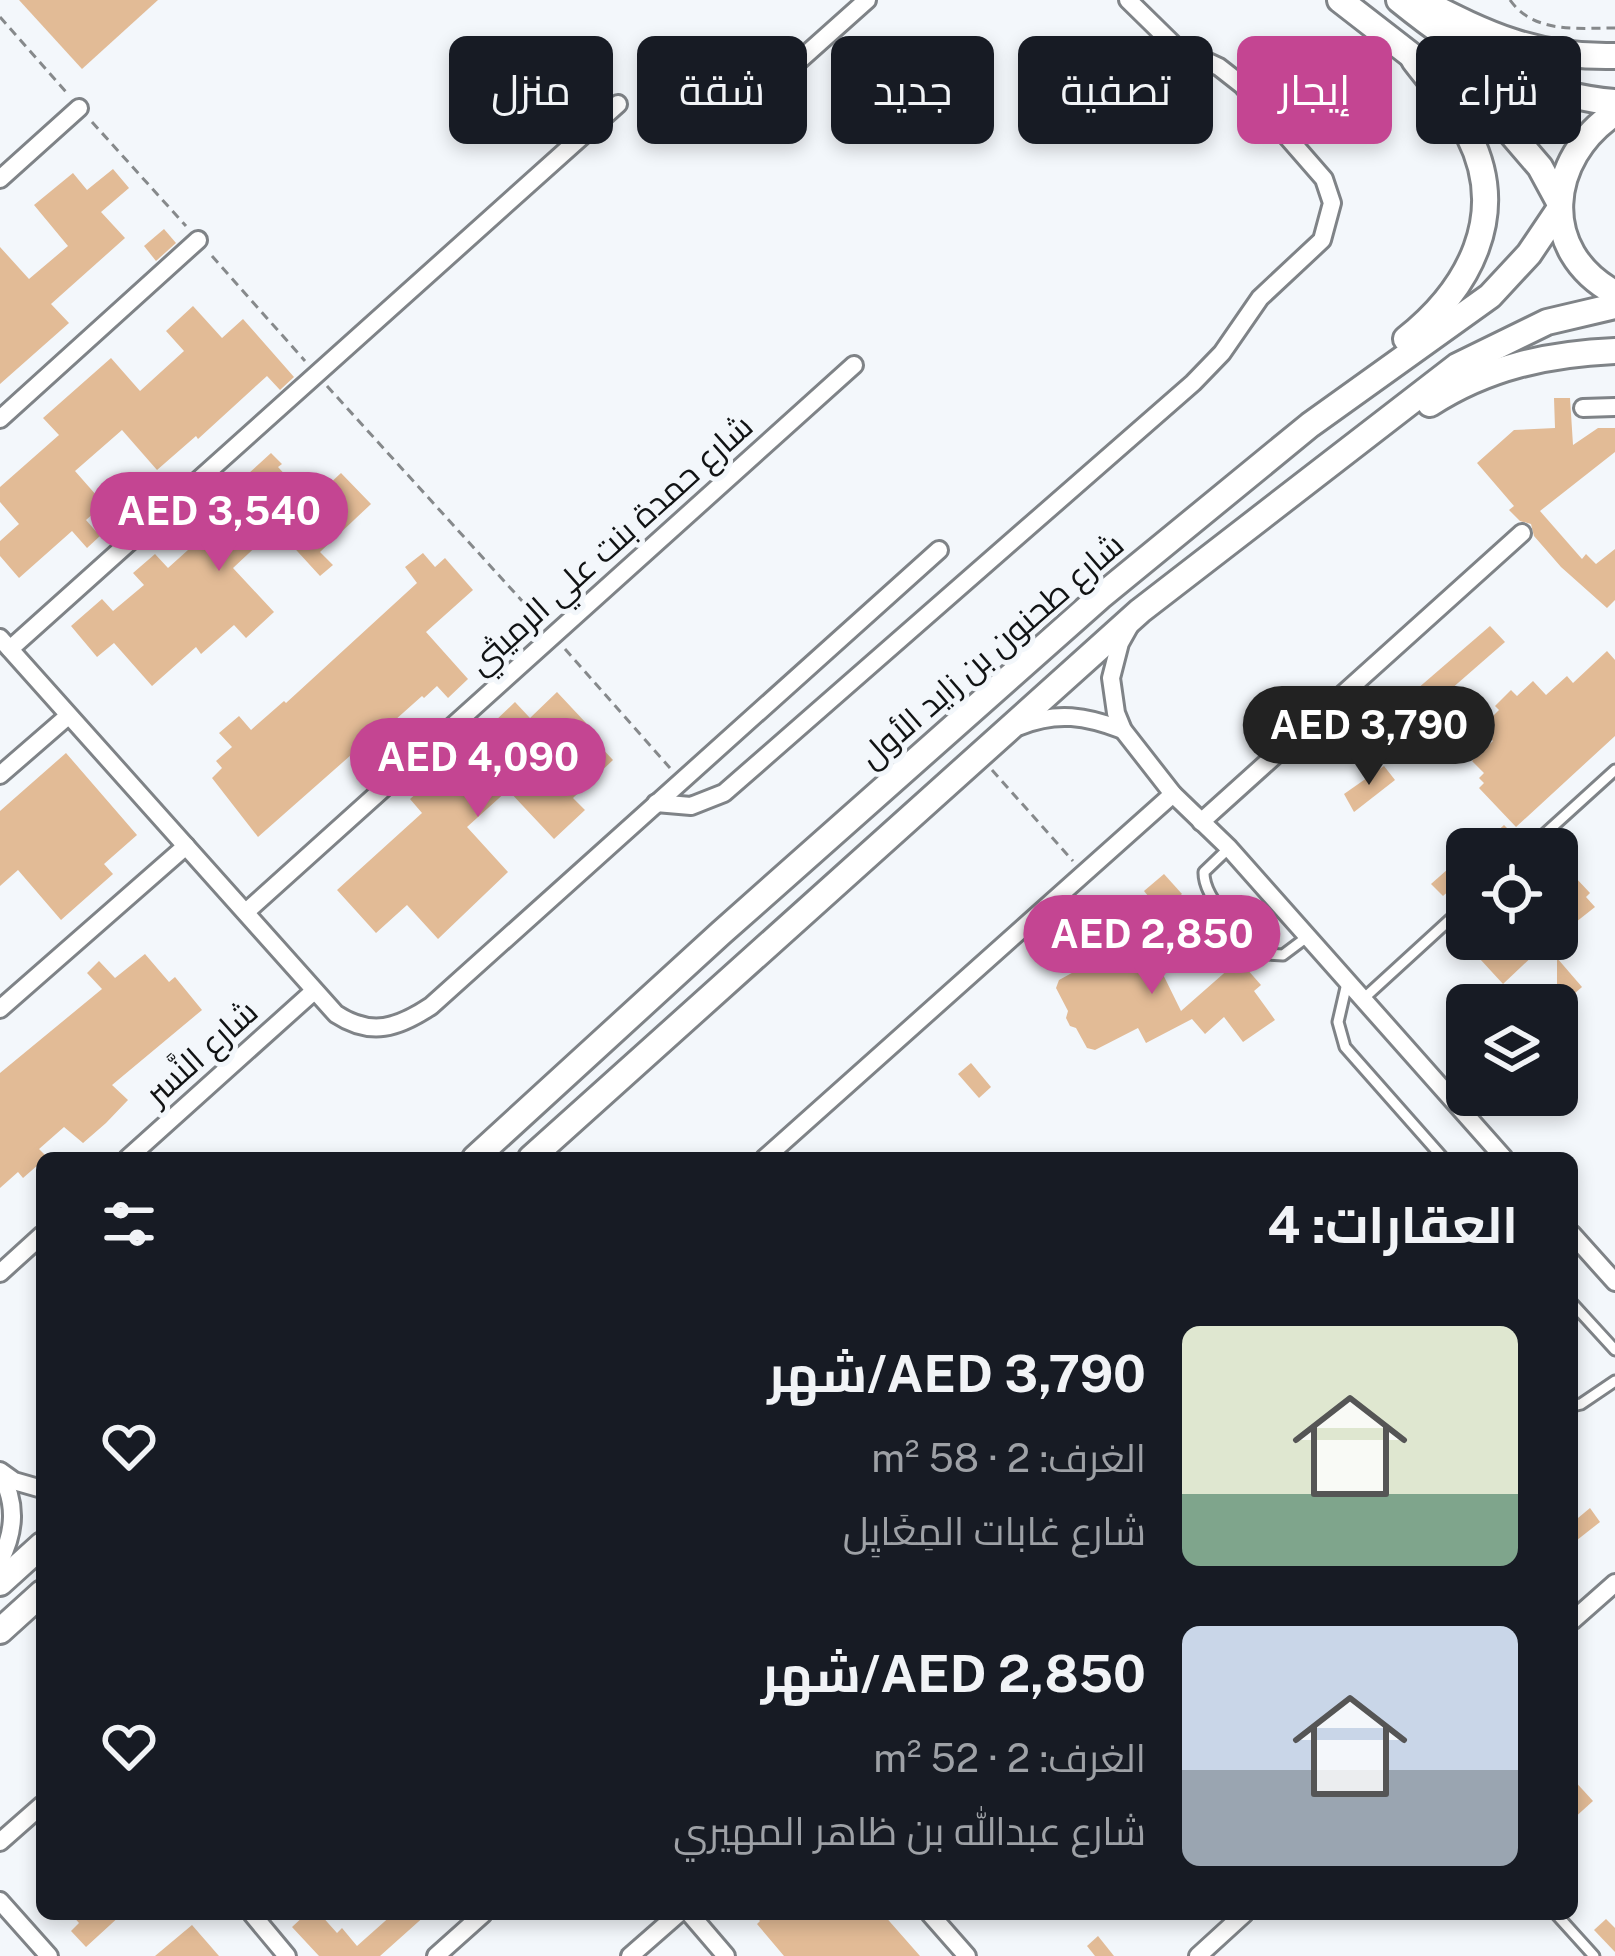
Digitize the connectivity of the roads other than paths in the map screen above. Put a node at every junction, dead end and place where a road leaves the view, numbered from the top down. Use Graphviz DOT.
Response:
graph roads {
  1 [pos="867,0"];
  2 [pos="1128,0"];
  3 [pos="1340,0"];
  4 [pos="1400,0"];
  5 [pos="1420,0"];
  6 [pos="807,54"];
  7 [pos="1615,56"];
  8 [pos="1414,60"];
  9 [pos="1615,102"];
  10 [pos="617,104"];
  11 [pos="80,108"];
  12 [pos="1615,113"];
  13 [pos="0,179"];
  14 [pos="1559,205"];
  15 [pos="198,240"];
  16 [pos="1615,292"];
  17 [pos="1615,306"];
  18 [pos="1615,351"];
  19 [pos="854,365"];
  20 [pos="1615,407"];
  21 [pos="1583,408"];
  22 [pos="0,419"];
  23 [pos="1310,425"];
  24 [pos="1339,455"];
  25 [pos="1522,533"];
  26 [pos="940,550"];
  27 [pos="1139,611"];
  28 [pos="5,644"];
  29 [pos="68,716"];
  30 [pos="1123,730"];
  31 [pos="1006,732"];
  32 [pos="1615,770"];
  33 [pos="0,775"];
  34 [pos="1173,794"];
  35 [pos="656,803"];
  36 [pos="1201,822"];
  37 [pos="1551,828"];
  38 [pos="186,846"];
  39 [pos="1229,848"];
  40 [pos="246,912"];
  41 [pos="1446,923"];
  42 [pos="1306,937"];
  43 [pos="1347,982"];
  44 [pos="314,991"];
  45 [pos="1362,1000"];
  46 [pos="0,1009"];
  47 [pos="135,1152"];
  48 [pos="482,1152"];
  49 [pos="538,1152"];
  50 [pos="772,1152"];
  51 [pos="1437,1152"];
  52 [pos="1499,1152"];
  53 [pos="36,1240"];
  54 [pos="1578,1241"];
  55 [pos="0,1273"];
  56 [pos="1615,1282"];
  57 [pos="1578,1310"];
  58 [pos="1615,1350"];
  59 [pos="1615,1381"];
  60 [pos="1578,1404"];
  61 [pos="0,1472"];
  62 [pos="36,1488"];
  63 [pos="36,1550"];
  64 [pos="0,1561"];
  65 [pos="0,1583"];
  66 [pos="1615,1583"];
  67 [pos="36,1598"];
  68 [pos="1578,1617"];
  69 [pos="0,1631"];
  70 [pos="36,1810"];
  71 [pos="0,1842"];
  72 [pos="0,1901"];
  73 [pos="257,1920"];
  74 [pos="476,1920"];
  75 [pos="671,1920"];
  76 [pos="695,1920"];
  77 [pos="935,1920"];
  78 [pos="1237,1920"];
  79 [pos="1561,1920"];
  80 [pos="49,1956"];
  81 [pos="286,1956"];
  82 [pos="436,1956"];
  83 [pos="630,1956"];
  84 [pos="726,1956"];
  85 [pos="967,1956"];
  86 [pos="1198,1956"];
  87 [pos="1594,1956"];
  1 -- 6 [label="street"];
  2 -- 35 [label="street"];
  3 -- 8 [label="street"];
  4 -- 9 [label="street"];
  5 -- 7 [label="street"];
  8 -- 14 [label="street"];
  8 -- 23 [label="street"];
  10 -- 28 [label="street"];
  11 -- 13 [label="street"];
  12 -- 14 [label="street, شارع طحنون بن زايد الأول"];
  14 -- 16 [label="street"];
  14 -- 23 [label="street, شارع طحنون بن زايد الأول"];
  15 -- 22 [label="street"];
  17 -- 24 [label="street, شارع طحنون بن زايد الأول"];
  18 -- 24 [label="street"];
  19 -- 40 [label="street, شارع حمدة بنت علي الرميثي"];
  20 -- 21 [label="street"];
  23 -- 48 [label="street, شارع طحنون بن زايد الأول"];
  24 -- 27 [label="street, شارع طحنون بن زايد الأول"];
  25 -- 36 [label="street"];
  26 -- 35 [label="street"];
  27 -- 30 [label="street"];
  27 -- 31 [label="street, شارع طحنون بن زايد الأول"];
  28 -- 29 [label="street"];
  29 -- 33 [label="street"];
  29 -- 38 [label="street"];
  30 -- 31 [label="street"];
  30 -- 34 [label="street"];
  31 -- 49 [label="street, شارع طحنون بن زايد الأول"];
  32 -- 37 [label="lane"];
  34 -- 36 [label="street"];
  34 -- 50 [label="street"];
  35 -- 44 [label="street"];
  36 -- 39 [label="street"];
  38 -- 40 [label="street"];
  38 -- 46 [label="street"];
  39 -- 42 [label="street"];
  39 -- 42 [label="lane"];
  40 -- 44 [label="street"];
  41 -- 45 [label="lane"];
  42 -- 43 [label="street"];
  43 -- 45 [label="street"];
  43 -- 51 [label="lane"];
  44 -- 47 [label="street, شارع النَّسر"];
  45 -- 52 [label="street"];
  53 -- 55 [label="street"];
  54 -- 56 [label="street"];
  57 -- 58 [label="lane"];
  59 -- 60 [label="lane"];
  61 -- 62 [label="street"];
  61 -- 64 [label="street"];
  63 -- 65 [label="street"];
  66 -- 68 [label="street"];
  67 -- 69 [label="street"];
  70 -- 71 [label="street"];
  72 -- 80 [label="street"];
  73 -- 81 [label="street"];
  74 -- 82 [label="street"];
  75 -- 83 [label="street"];
  76 -- 84 [label="street"];
  77 -- 85 [label="street"];
  78 -- 86 [label="street"];
  79 -- 87 [label="lane"];
}
